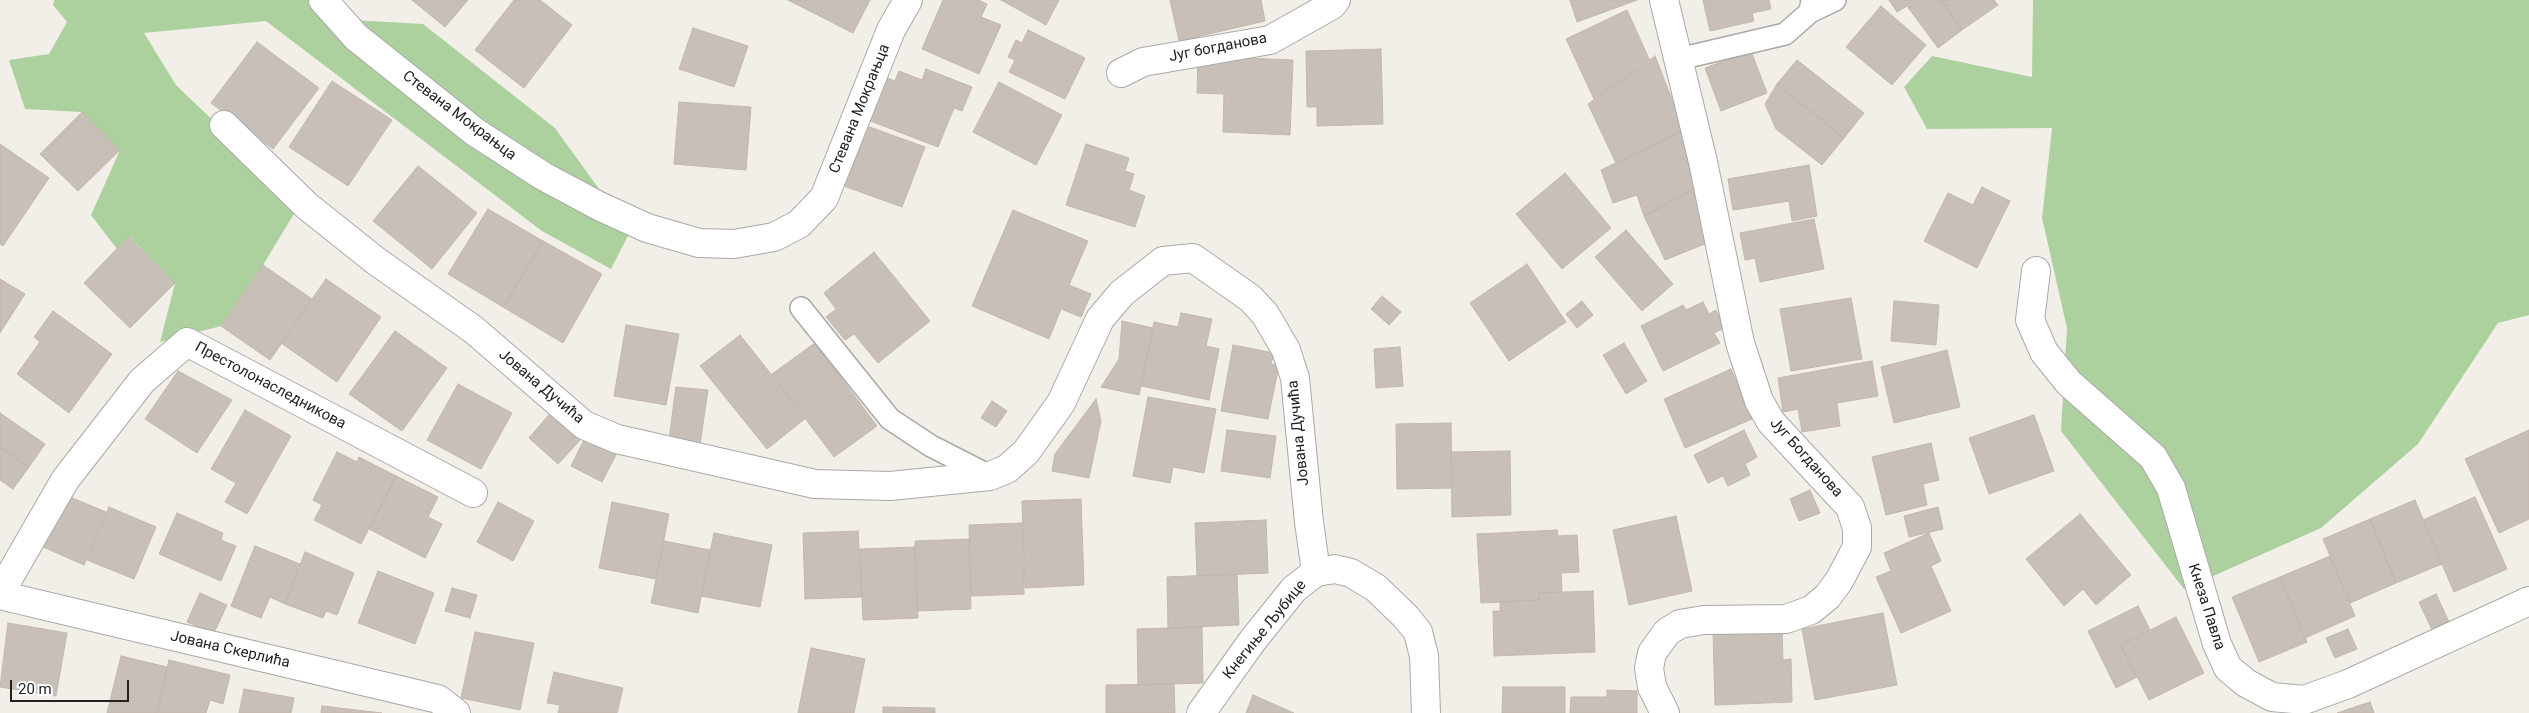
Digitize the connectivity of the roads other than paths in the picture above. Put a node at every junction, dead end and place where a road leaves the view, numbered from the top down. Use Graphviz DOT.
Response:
graph roads {
  1 [pos="323,0"];
  2 [pos="908,0"];
  3 [pos="1336,0"];
  4 [pos="1664,0"];
  5 [pos="1835,0"];
  6 [pos="1811,6"];
  7 [pos="1679,59"];
  8 [pos="1121,73"];
  9 [pos="224,125"];
  10 [pos="2036,270"];
  11 [pos="801,308"];
  12 [pos="990,476"];
  13 [pos="473,493"];
  14 [pos="1316,572"];
  15 [pos="0,594"];
  16 [pos="2529,601"];
  17 [pos="456,713"];
  18 [pos="1201,713"];
  19 [pos="1426,713"];
  20 [pos="1665,713"];
  1 -- 2 [label="street, Стевана Мокрањца"];
  3 -- 8 [label="street, Југ богданова"];
  4 -- 7 [label="street, Југ Богданова"];
  5 -- 6 [label="lane"];
  6 -- 7 [label="lane"];
  7 -- 20 [label="street, Југ Богданова"];
  9 -- 12 [label="street, Јована Дучића"];
  10 -- 16 [label="street, Кнеза Павла"];
  11 -- 12 [label="lane"];
  12 -- 14 [label="street, Јована Дучића"];
  13 -- 15 [label="street, Престолонаследникова"];
  14 -- 18 [label="street, Кнегиње Љубице"];
  14 -- 19 [label="street, Кнегиње Љубице"];
  15 -- 17 [label="street, Јована Скерлића"];
}
